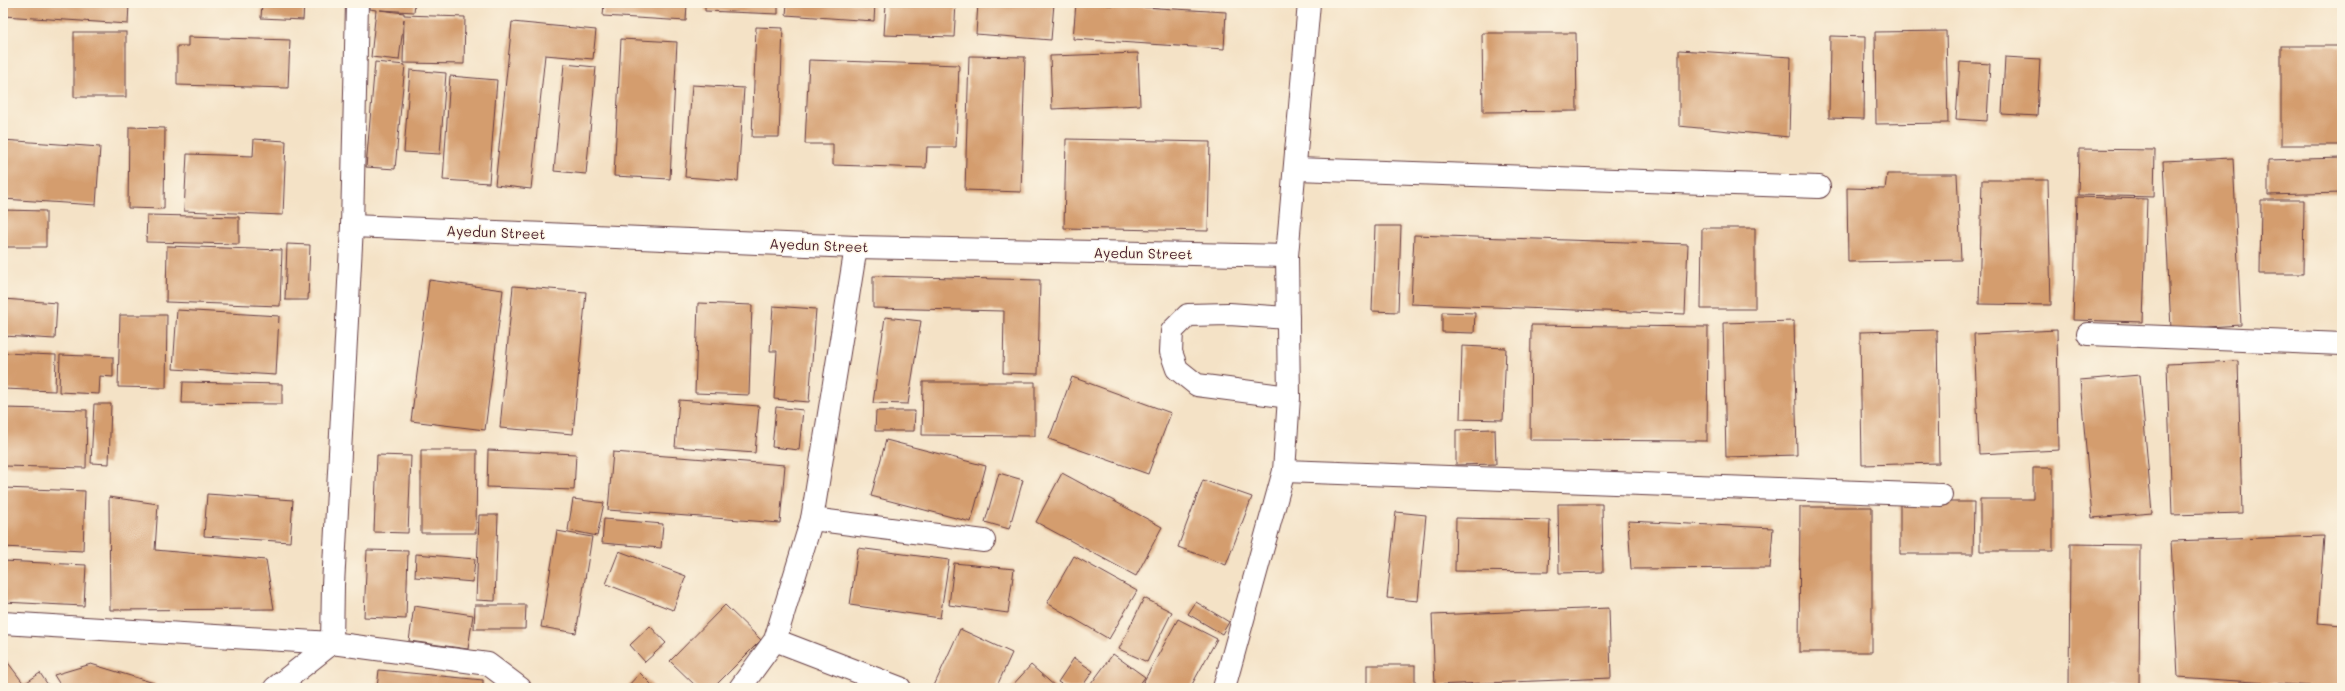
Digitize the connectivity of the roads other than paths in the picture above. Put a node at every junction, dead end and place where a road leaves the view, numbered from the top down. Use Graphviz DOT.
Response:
graph roads {
  1 [pos="357,3"];
  2 [pos="1309,3"];
  3 [pos="1296,168"];
  4 [pos="1819,187"];
  5 [pos="352,226"];
  6 [pos="856,247"];
  7 [pos="1287,256"];
  8 [pos="1288,318"];
  9 [pos="2088,334"];
  10 [pos="2342,344"];
  11 [pos="1289,397"];
  12 [pos="1284,471"];
  13 [pos="1941,494"];
  14 [pos="812,519"];
  15 [pos="984,541"];
  16 [pos="3,623"];
  17 [pos="775,640"];
  18 [pos="332,644"];
  19 [pos="275,688"];
  20 [pos="520,688"];
  21 [pos="740,688"];
  22 [pos="900,688"];
  23 [pos="1224,688"];
  1 -- 5 [label="street"];
  2 -- 3 [label="street"];
  3 -- 4 [label="street"];
  3 -- 7 [label="street"];
  5 -- 6 [label="street, Ayedun Street"];
  5 -- 18 [label="street"];
  6 -- 7 [label="street, Ayedun Street"];
  6 -- 14 [label="street"];
  7 -- 8 [label="street"];
  8 -- 11 [label="street"];
  8 -- 11 [label="street"];
  9 -- 10 [label="street"];
  11 -- 12 [label="street"];
  12 -- 13 [label="street"];
  12 -- 23 [label="street"];
  14 -- 15 [label="street"];
  14 -- 17 [label="street"];
  16 -- 18 [label="street"];
  17 -- 21 [label="street"];
  17 -- 22 [label="street"];
  18 -- 19 [label="street"];
  18 -- 20 [label="street"];
}
